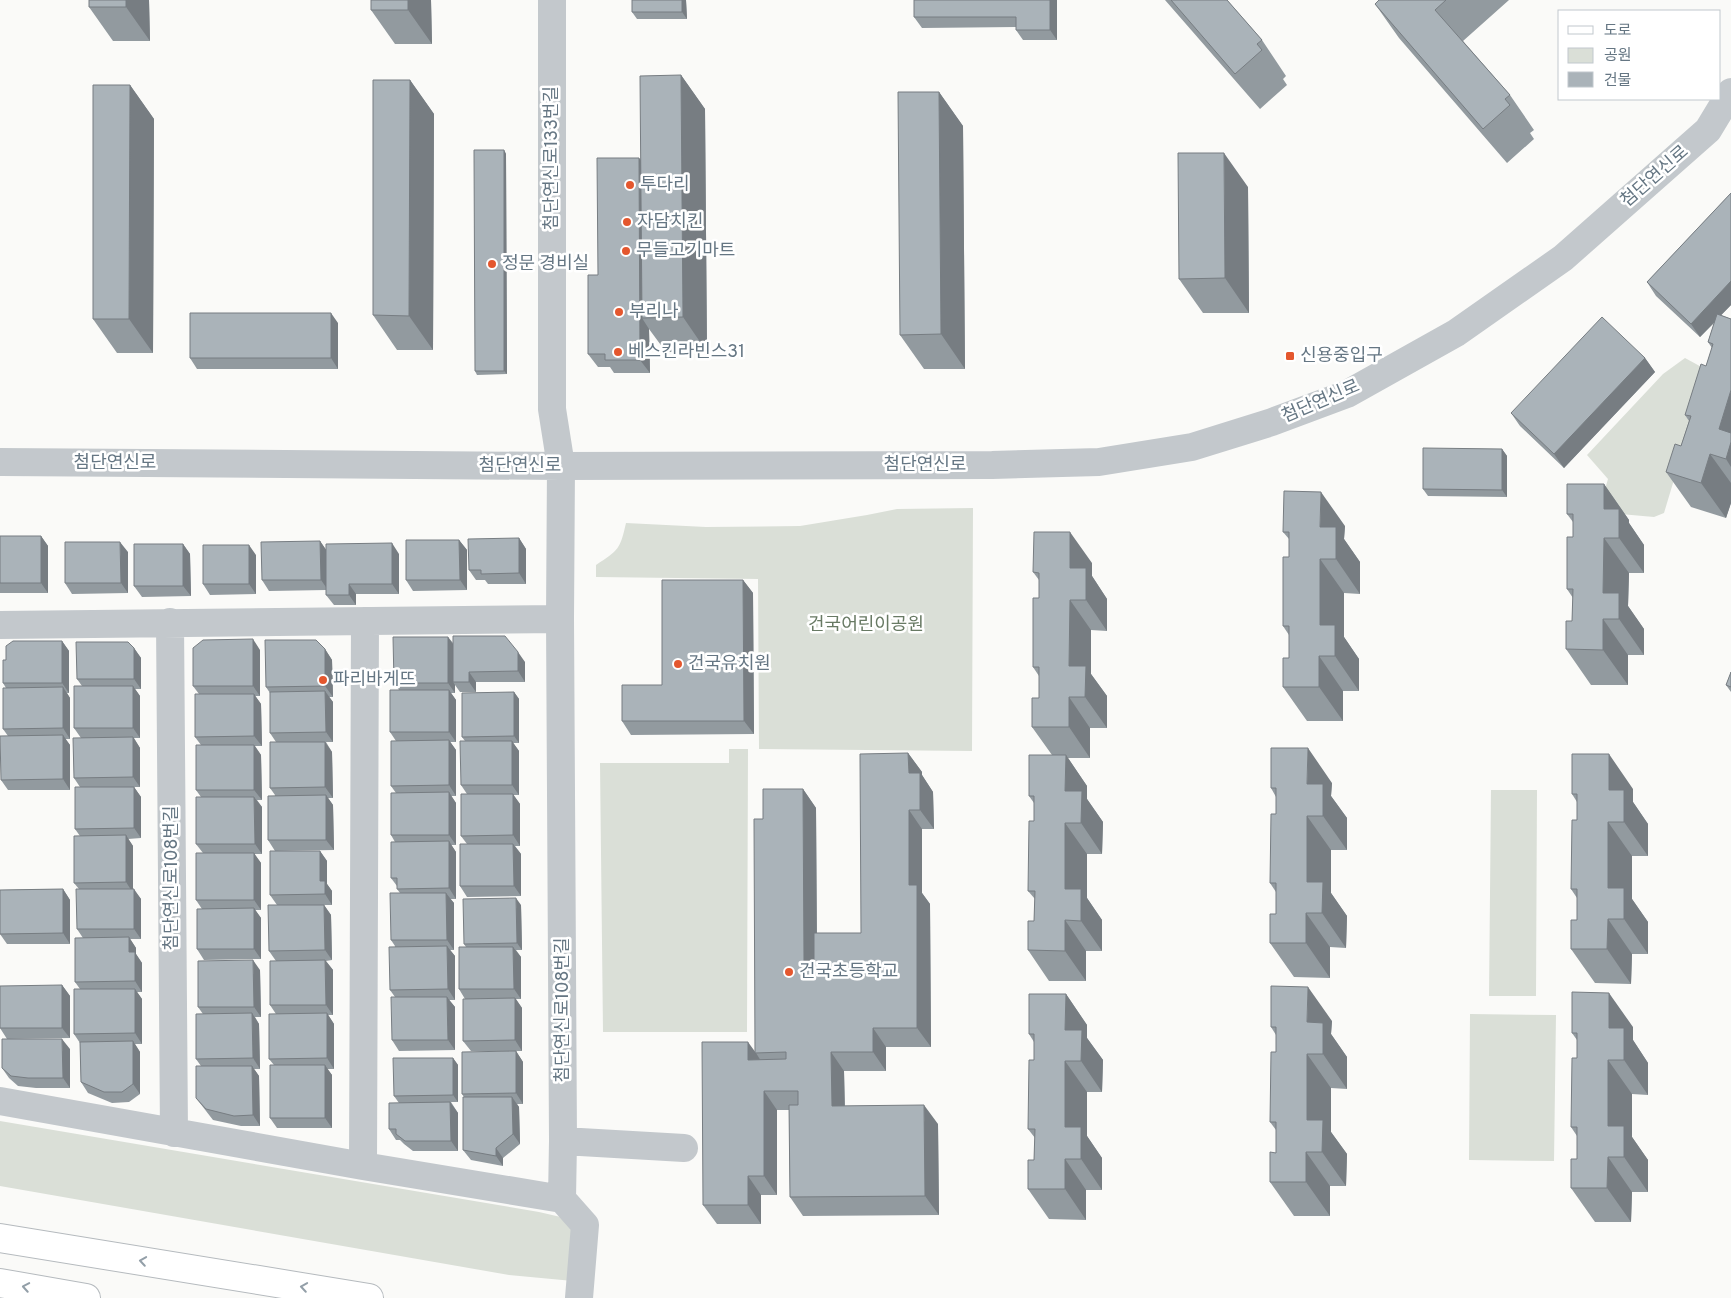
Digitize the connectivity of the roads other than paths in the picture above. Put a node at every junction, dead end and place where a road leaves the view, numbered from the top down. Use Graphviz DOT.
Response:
graph roads {
  1 [pos="552,0"];
  2 [pos="1731,92"];
  3 [pos="0,462"];
  4 [pos="561,466"];
  5 [pos="560,618"];
  6 [pos="365,621"];
  7 [pos="170,622"];
  8 [pos="0,625"];
  9 [pos="0,1101"];
  10 [pos="174,1133"];
  11 [pos="564,1141"];
  12 [pos="684,1148"];
  13 [pos="362,1166"];
  14 [pos="562,1199"];
  15 [pos="0,1238"];
  16 [pos="0,1283"];
  17 [pos="86,1298"];
  18 [pos="369,1298"];
  19 [pos="579,1298"];
  1 -- 4 [label="street, 첨단연신로133번길"];
  2 -- 4 [label="street, 첨단연신로"];
  3 -- 4 [label="street, 첨단연신로"];
  4 -- 5 [label="street, 첨단연신로108번길"];
  5 -- 6 [label="street"];
  5 -- 11 [label="street, 첨단연신로108번길"];
  6 -- 7 [label="street"];
  6 -- 13 [label="street"];
  7 -- 8 [label="street"];
  7 -- 10 [label="street, 첨단연신로108번길"];
  9 -- 10 [label="street"];
  10 -- 13 [label="street"];
  11 -- 12 [label="street"];
  11 -- 14 [label="street, 첨단연신로108번길"];
  13 -- 14 [label="street"];
  14 -- 19 [label="street"];
  18 -- 15 [label="main road, one-way"];
  17 -- 16 [label="main road, one-way"];
}
